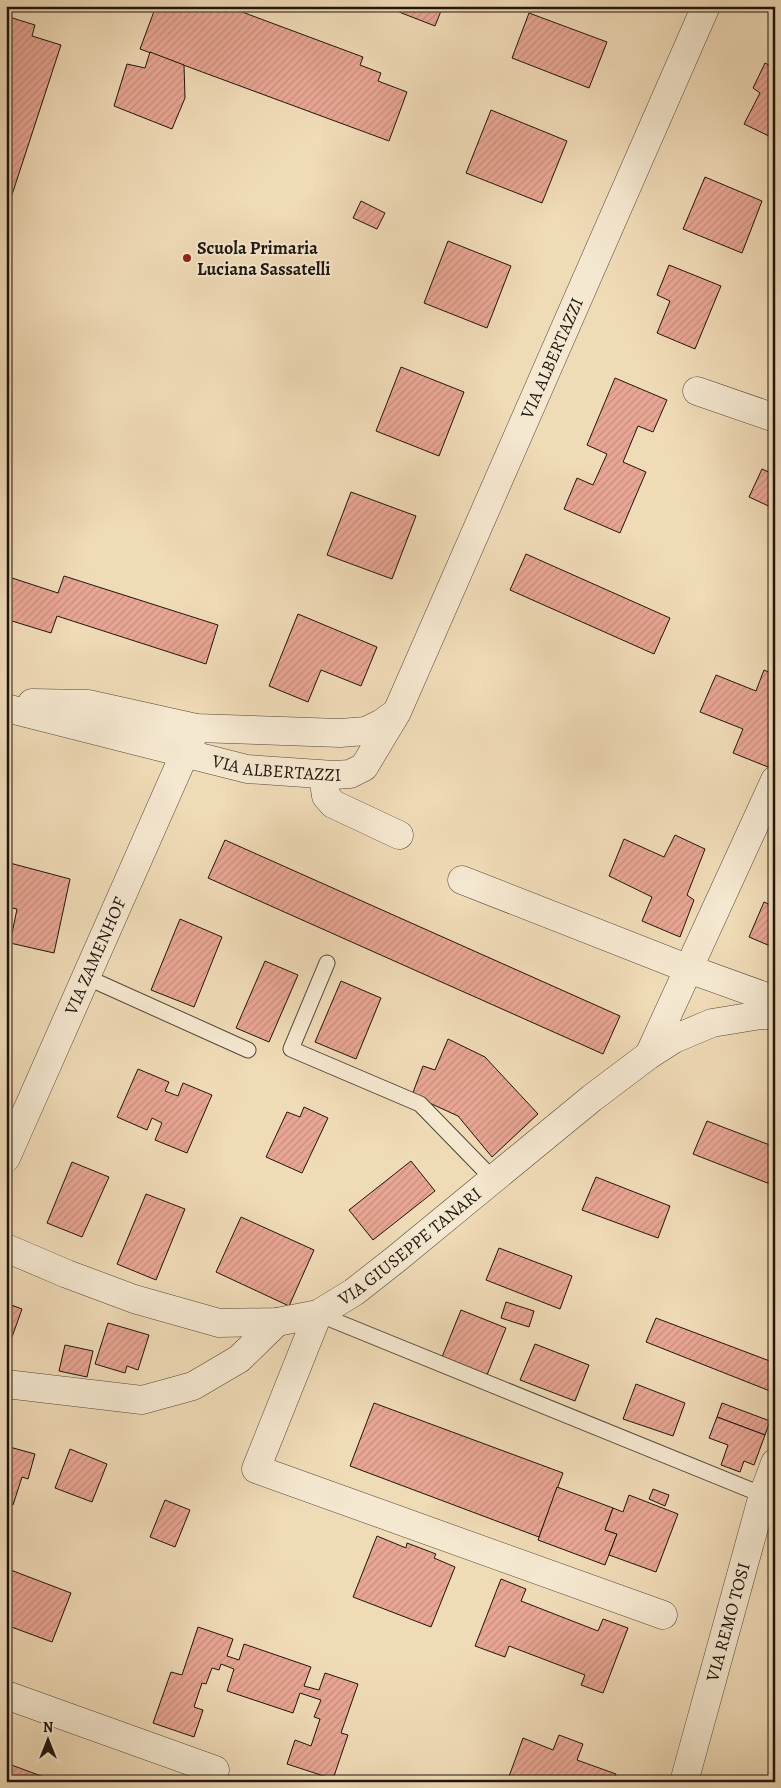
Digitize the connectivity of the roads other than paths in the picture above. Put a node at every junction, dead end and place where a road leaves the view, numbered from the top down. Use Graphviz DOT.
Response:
graph roads {
  1 [pos="706,6"];
  2 [pos="697,391"];
  3 [pos="775,418"];
  4 [pos="6,703"];
  5 [pos="6,708"];
  6 [pos="397,712"];
  7 [pos="196,728"];
  8 [pos="184,753"];
  9 [pos="322,775"];
  10 [pos="775,780"];
  11 [pos="399,835"];
  12 [pos="462,880"];
  13 [pos="327,963"];
  14 [pos="689,969"];
  15 [pos="86,977"];
  16 [pos="775,1000"];
  17 [pos="775,1015"];
  18 [pos="248,1050"];
  19 [pos="649,1055"];
  20 [pos="6,1158"];
  21 [pos="493,1179"];
  22 [pos="6,1248"];
  23 [pos="318,1314"];
  24 [pos="277,1322"];
  25 [pos="6,1384"];
  26 [pos="775,1463"];
  27 [pos="763,1495"];
  28 [pos="663,1615"];
  29 [pos="6,1695"];
  30 [pos="215,1770"];
  31 [pos="684,1782"];
  1 -- 6 [label="street, VIA ALBERTAZZI"];
  2 -- 3 [label="street"];
  4 -- 7 [label="street, VIA ALBERTAZZI"];
  5 -- 8 [label="street, VIA ALBERTAZZI"];
  6 -- 7 [label="street, VIA ALBERTAZZI"];
  6 -- 9 [label="street, VIA ALBERTAZZI"];
  7 -- 8 [label="street, VIA ALBERTAZZI"];
  8 -- 9 [label="street, VIA ALBERTAZZI"];
  8 -- 15 [label="street, VIA ZAMENHOF"];
  9 -- 11 [label="street"];
  10 -- 14 [label="street"];
  12 -- 14 [label="street"];
  13 -- 21 [label="lane"];
  14 -- 16 [label="street"];
  14 -- 19 [label="street"];
  15 -- 18 [label="lane"];
  15 -- 20 [label="street, VIA ZAMENHOF"];
  17 -- 19 [label="street, VIA GIUSEPPE TANARI"];
  19 -- 21 [label="street, VIA GIUSEPPE TANARI"];
  21 -- 23 [label="street, VIA GIUSEPPE TANARI"];
  22 -- 24 [label="street, VIA GIUSEPPE TANARI"];
  23 -- 24 [label="street, VIA GIUSEPPE TANARI"];
  23 -- 27 [label="lane"];
  23 -- 28 [label="street"];
  24 -- 25 [label="street"];
  26 -- 27 [label="street, VIA REMO TOSI"];
  27 -- 31 [label="street, VIA REMO TOSI"];
  29 -- 30 [label="street"];
}
